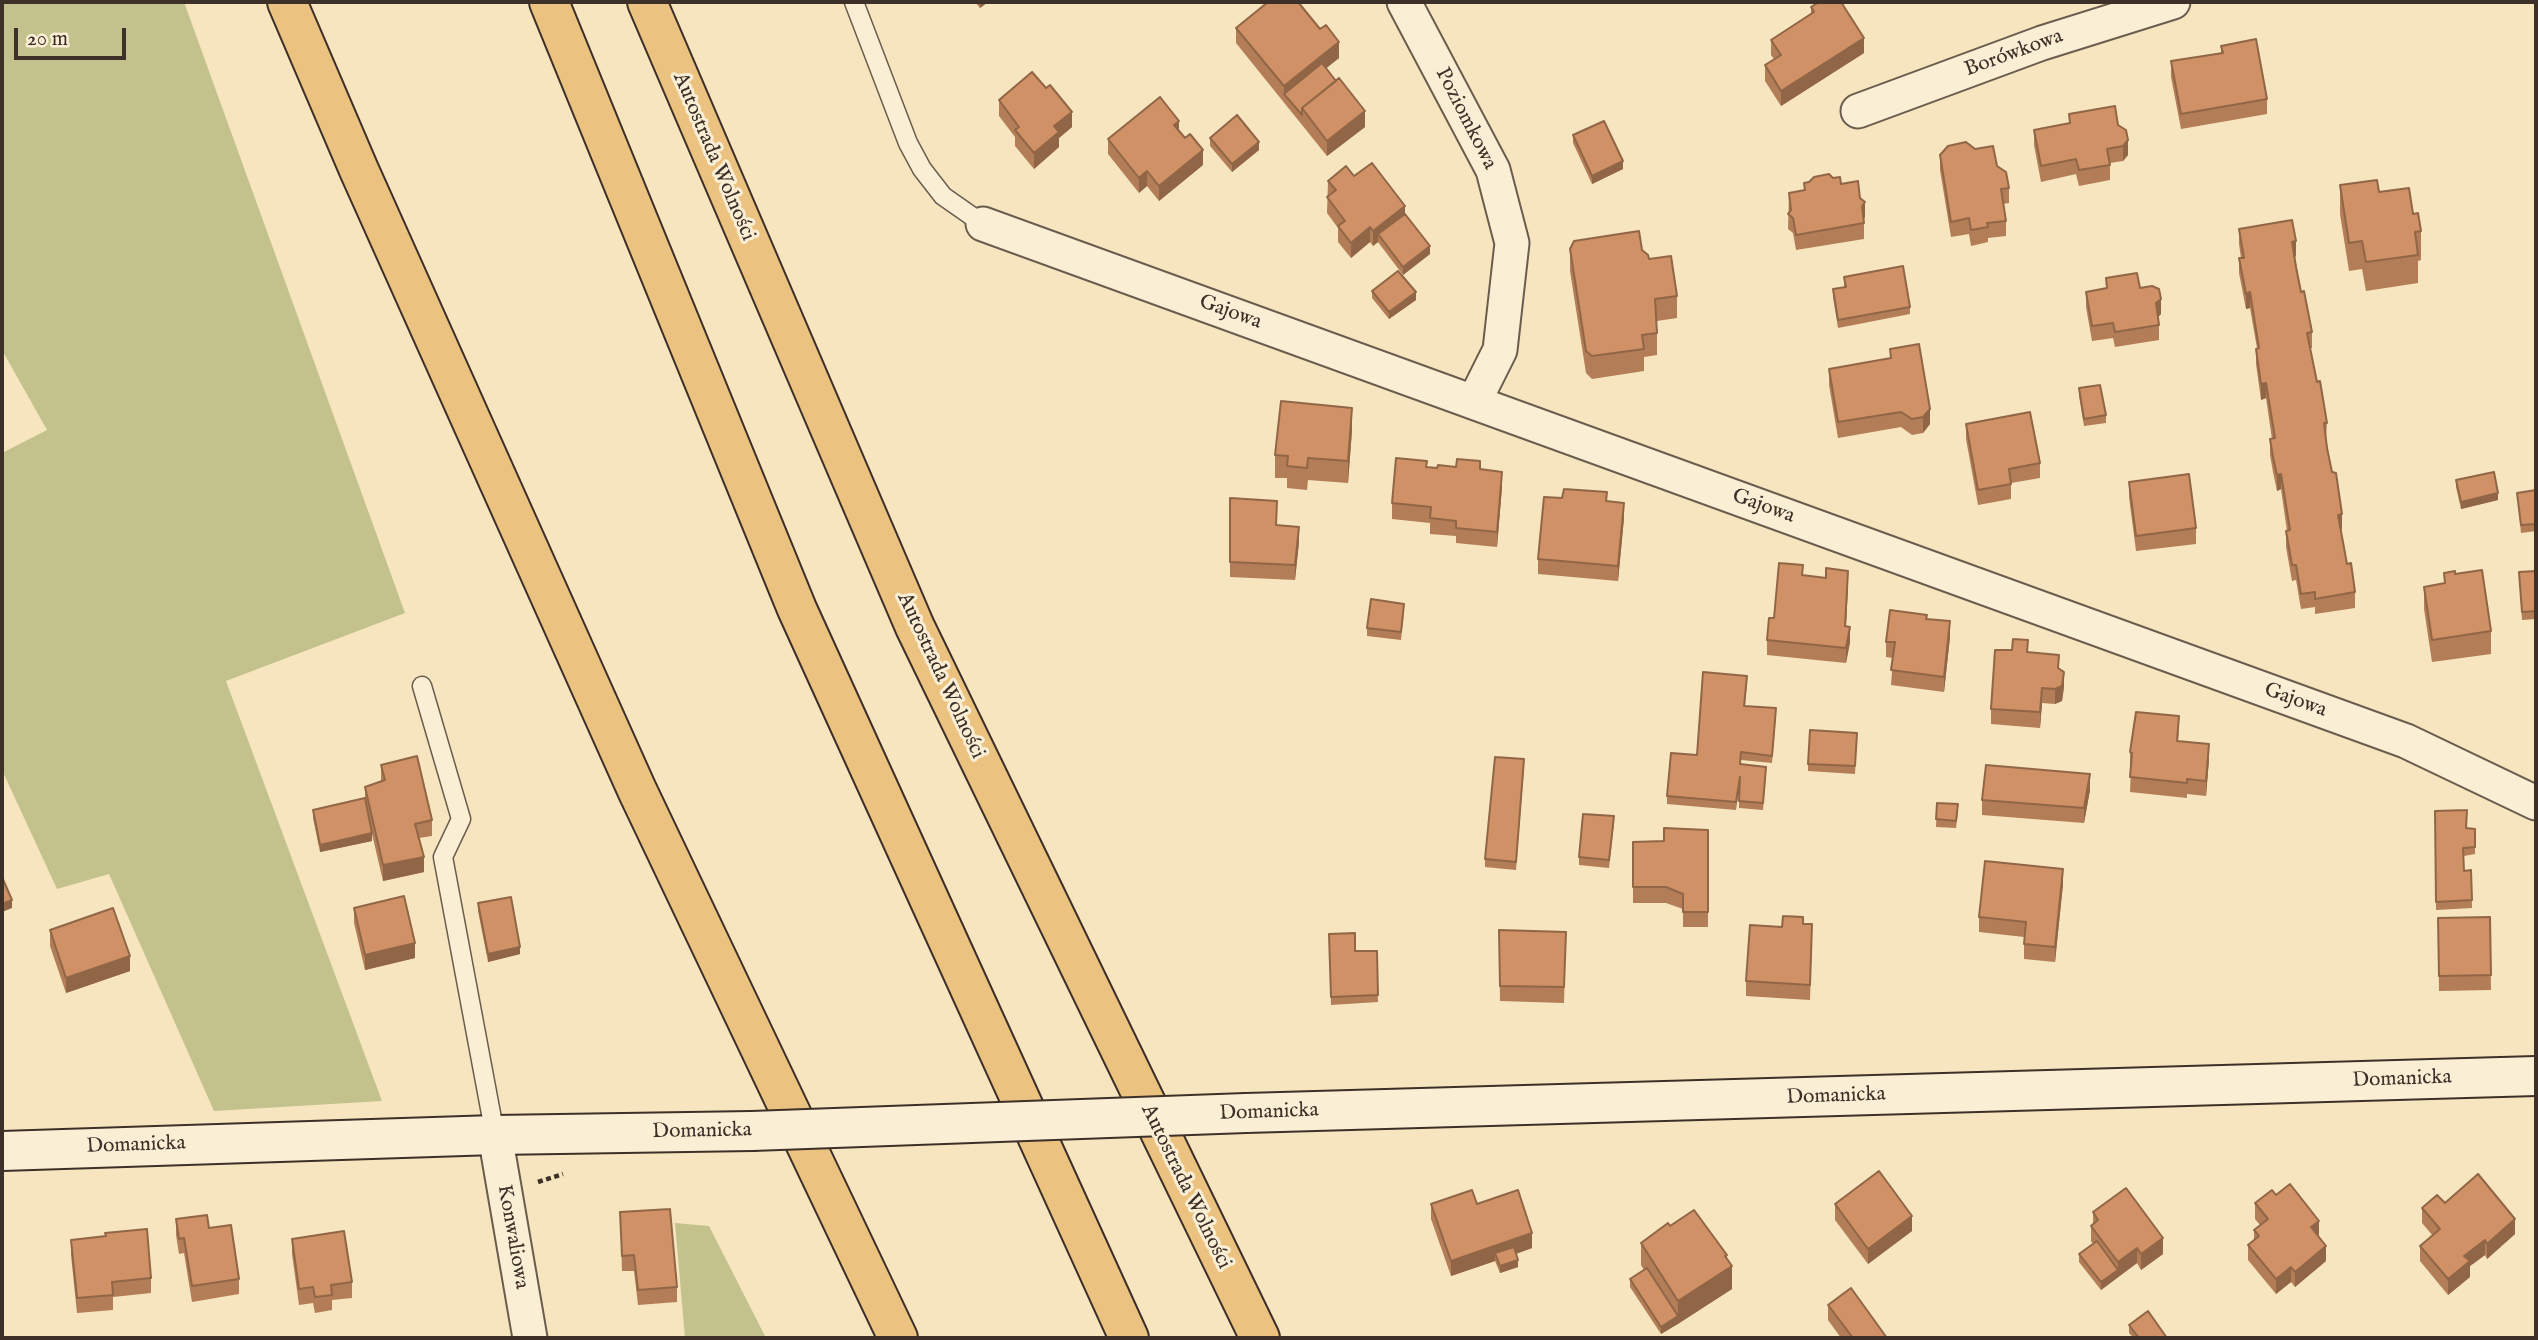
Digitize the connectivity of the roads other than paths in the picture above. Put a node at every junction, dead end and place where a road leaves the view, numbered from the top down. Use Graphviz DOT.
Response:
graph roads {
  1 [pos="287,2"];
  2 [pos="549,2"];
  3 [pos="647,2"];
  4 [pos="854,2"];
  5 [pos="1405,2"];
  6 [pos="2173,2"];
  7 [pos="1858,111"];
  8 [pos="983,224"];
  9 [pos="1474,402"];
  10 [pos="422,686"];
  11 [pos="2536,803"];
  12 [pos="2536,1076"];
  13 [pos="495,1135"];
  14 [pos="2,1151"];
  15 [pos="530,1338"];
  16 [pos="898,1338"];
  17 [pos="1129,1338"];
  18 [pos="1260,1338"];
  1 -- 16 [label="main road"];
  2 -- 17 [label="main road"];
  3 -- 18 [label="main road, Autostrada Wolności"];
  4 -- 8 [label="lane"];
  5 -- 9 [label="street, Poziomkowa"];
  6 -- 7 [label="street, Borówkowa"];
  8 -- 9 [label="street, Gajowa"];
  9 -- 11 [label="street, Gajowa"];
  10 -- 13 [label="lane"];
  12 -- 13 [label="street, Domanicka, bridge"];
  13 -- 14 [label="street, Domanicka"];
  13 -- 15 [label="street, Konwaliowa"];
}
